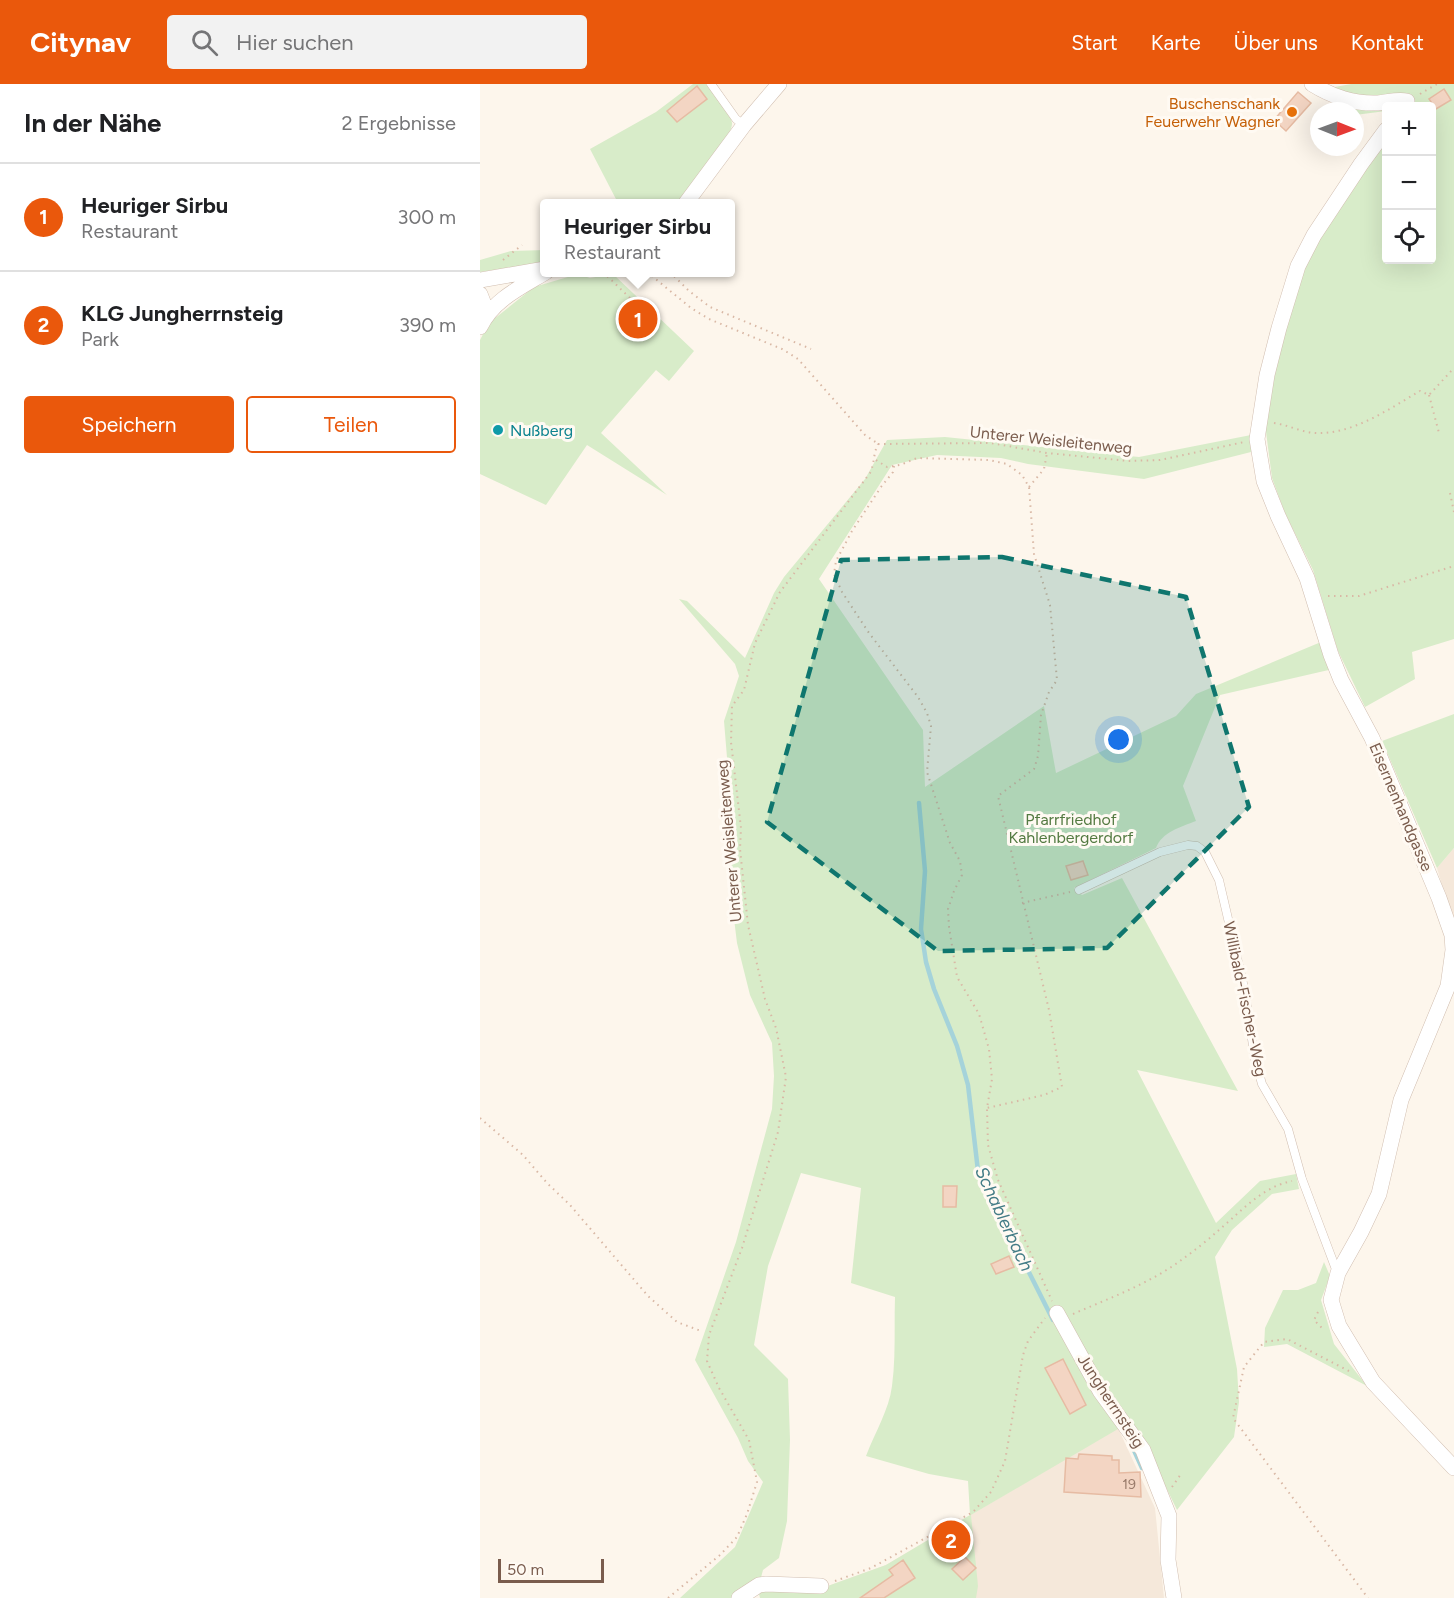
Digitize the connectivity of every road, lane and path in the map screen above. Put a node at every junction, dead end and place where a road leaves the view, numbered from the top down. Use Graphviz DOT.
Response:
graph roads {
  1 [pos="711,84"];
  2 [pos="779,84"];
  3 [pos="1312,84"];
  4 [pos="1437,84"];
  5 [pos="1382,102"];
  6 [pos="1385,102"];
  7 [pos="1402,102"];
  8 [pos="1409,102"];
  9 [pos="744,125"];
  10 [pos="1382,135"];
  11 [pos="690,199"];
  12 [pos="522,245"];
  13 [pos="540,272"];
  14 [pos="540,275"];
  15 [pos="607,277"];
  16 [pos="652,277"];
  17 [pos="674,277"];
  18 [pos="488,278"];
  19 [pos="480,294"];
  20 [pos="631,299"];
  21 [pos="482,323"];
  22 [pos="811,349"];
  23 [pos="1454,368"];
  24 [pos="1429,394"];
  25 [pos="1259,422"];
  26 [pos="1439,432"];
  27 [pos="1257,439"];
  28 [pos="878,444"];
  29 [pos="1047,453"];
  30 [pos="876,460"];
  31 [pos="894,466"];
  32 [pos="1029,487"];
  33 [pos="1450,493"];
  34 [pos="1454,512"];
  35 [pos="1454,566"];
  36 [pos="1313,596"];
  37 [pos="1079,890"];
  38 [pos="1022,903"];
  39 [pos="987,1108"];
  40 [pos="480,1118"];
  41 [pos="1302,1179"];
  42 [pos="1338,1274"];
  43 [pos="1050,1296"];
  44 [pos="1064,1314"];
  45 [pos="1042,1320"];
  46 [pos="701,1331"];
  47 [pos="1349,1371"];
  48 [pos="1454,1468"];
  49 [pos="821,1586"];
  50 [pos="668,1598"];
  51 [pos="739,1598"];
  52 [pos="1174,1598"];
  53 [pos="1368,1598"];
  1 -- 9 [label="lane"];
  2 -- 9 [label="street"];
  3 -- 5 [label="street"];
  4 -- 8 [label="path"];
  6 -- 7 [label="street"];
  9 -- 11 [label="street"];
  10 -- 25 [label="street, Eisernenhandgasse"];
  12 -- 18 [label="path"];
  13 -- 18 [label="street"];
  14 -- 21 [label="street"];
  15 -- 20 [label="path"];
  16 -- 28 [label="path"];
  17 -- 22 [label="path"];
  19 -- 21 [label="street"];
  23 -- 24 [label="path"];
  24 -- 25 [label="path"];
  24 -- 26 [label="path"];
  25 -- 27 [label="street, Eisernenhandgasse"];
  27 -- 29 [label="path, Unterer Weisleitenweg"];
  27 -- 36 [label="street, Eisernenhandgasse"];
  28 -- 29 [label="path, Unterer Weisleitenweg"];
  28 -- 30 [label="path, Unterer Weisleitenweg"];
  29 -- 32 [label="path"];
  30 -- 31 [label="path"];
  30 -- 50 [label="path, Unterer Weisleitenweg"];
  31 -- 32 [label="path"];
  31 -- 39 [label="path"];
  32 -- 38 [label="path"];
  33 -- 34 [label="path"];
  35 -- 36 [label="path"];
  36 -- 42 [label="street, Eisernenhandgasse"];
  37 -- 38 [label="path"];
  37 -- 41 [label="lane, Willibald-Fischer-Weg"];
  38 -- 39 [label="path"];
  39 -- 43 [label="path"];
  40 -- 46 [label="path"];
  41 -- 42 [label="lane, Willibald-Fischer-Weg"];
  41 -- 44 [label="path"];
  42 -- 48 [label="street, Eisernenhandgasse"];
  44 -- 52 [label="street, Jungherrnsteig"];
  45 -- 49 [label="path"];
  47 -- 53 [label="path"];
  49 -- 51 [label="street"];
}
